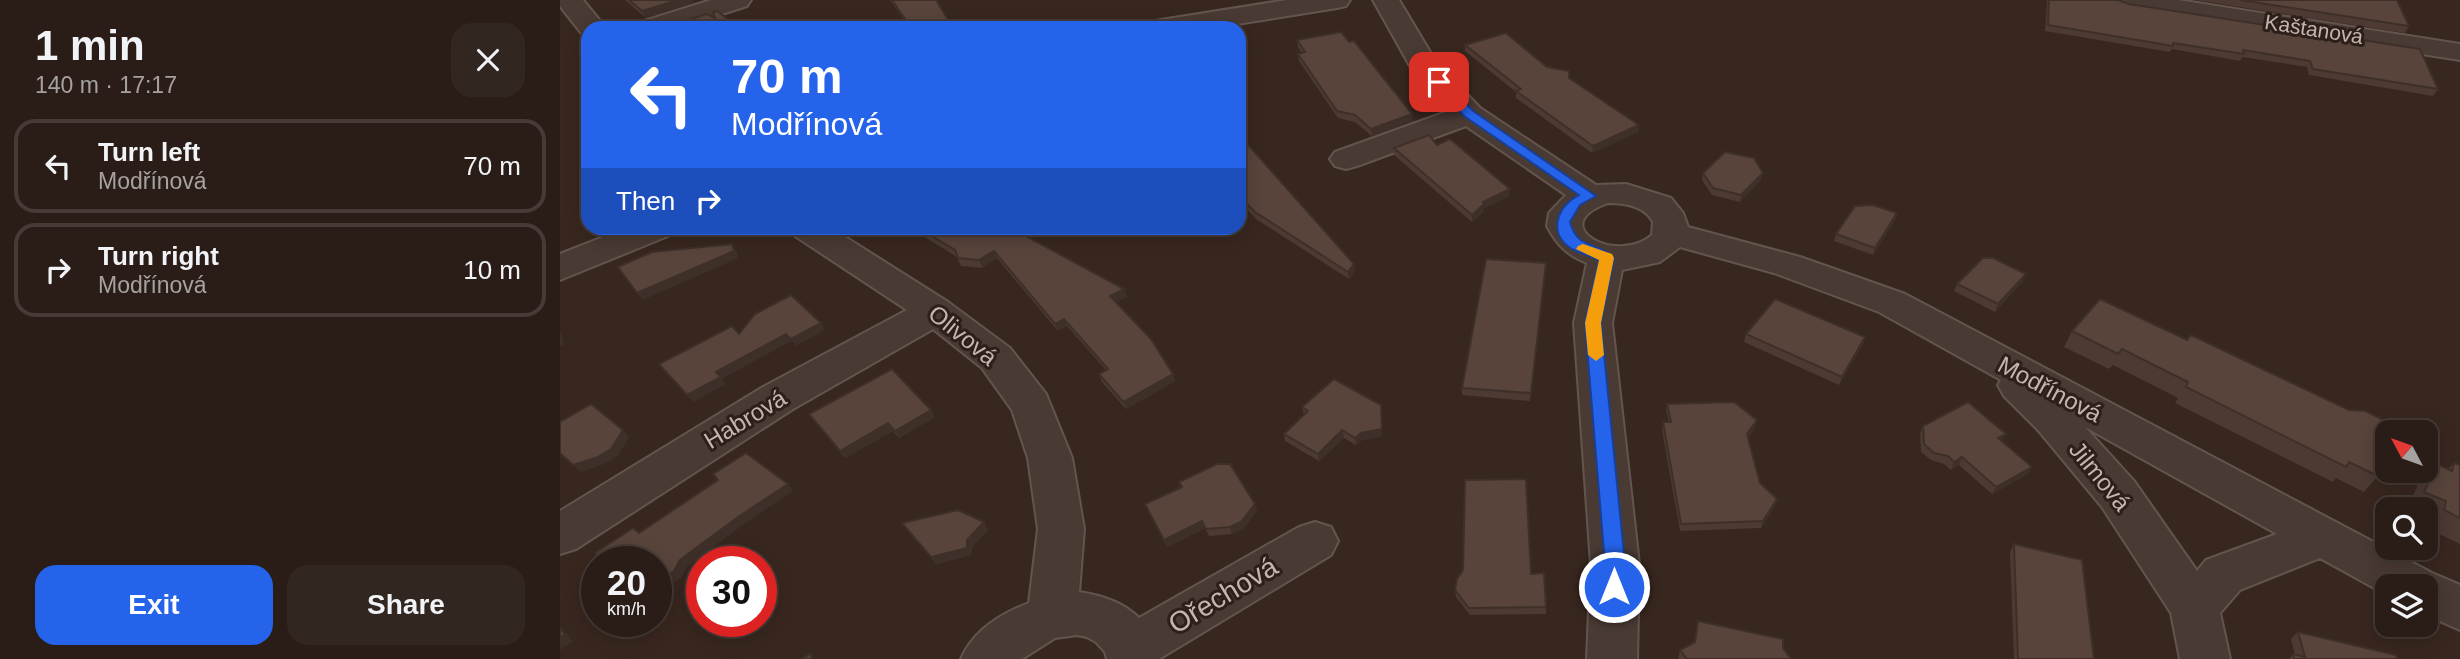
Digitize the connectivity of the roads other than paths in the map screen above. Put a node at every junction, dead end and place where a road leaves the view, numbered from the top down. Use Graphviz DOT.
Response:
graph roads {
  1 [pos="569,0"];
  2 [pos="738,0"];
  3 [pos="1337,0"];
  4 [pos="1386,0"];
  5 [pos="2127,0"];
  6 [pos="586,21"];
  7 [pos="673,21"];
  8 [pos="1205,21"];
  9 [pos="2455,43"];
  10 [pos="1469,114"];
  11 [pos="1346,159"];
  12 [pos="1589,196"];
  13 [pos="1670,233"];
  14 [pos="639,235"];
  15 [pos="818,235"];
  16 [pos="1606,258"];
  17 [pos="560,268"];
  18 [pos="935,311"];
  19 [pos="1992,358"];
  20 [pos="560,535"];
  21 [pos="2322,537"];
  22 [pos="1315,541"];
  23 [pos="2391,574"];
  24 [pos="2438,598"];
  25 [pos="2194,607"];
  26 [pos="2460,608"];
  27 [pos="1052,616"];
  28 [pos="1132,654"];
  29 [pos="986,659"];
  30 [pos="1612,659"];
  31 [pos="2205,659"];
  1 -- 6 [label="street"];
  2 -- 7 [label="street"];
  3 -- 8 [label="street"];
  4 -- 10 [label="street"];
  5 -- 9 [label="street, Kaštanová"];
  10 -- 11 [label="street"];
  10 -- 12 [label="street"];
  12 -- 13 [label="street"];
  12 -- 16 [label="street"];
  13 -- 16 [label="street"];
  13 -- 19 [label="street, Modřínová"];
  14 -- 17 [label="street"];
  15 -- 18 [label="street, Olivová"];
  16 -- 30 [label="street"];
  18 -- 20 [label="street, Habrová"];
  18 -- 27 [label="street, Olivová"];
  19 -- 21 [label="street, Modřínová"];
  19 -- 25 [label="street, Jilmová"];
  21 -- 23 [label="street, Modřínová"];
  21 -- 25 [label="street"];
  22 -- 28 [label="street, Ořechová"];
  24 -- 26 [label="street"];
  25 -- 31 [label="street, Jilmová"];
  27 -- 28 [label="street"];
  27 -- 29 [label="street"];
}
